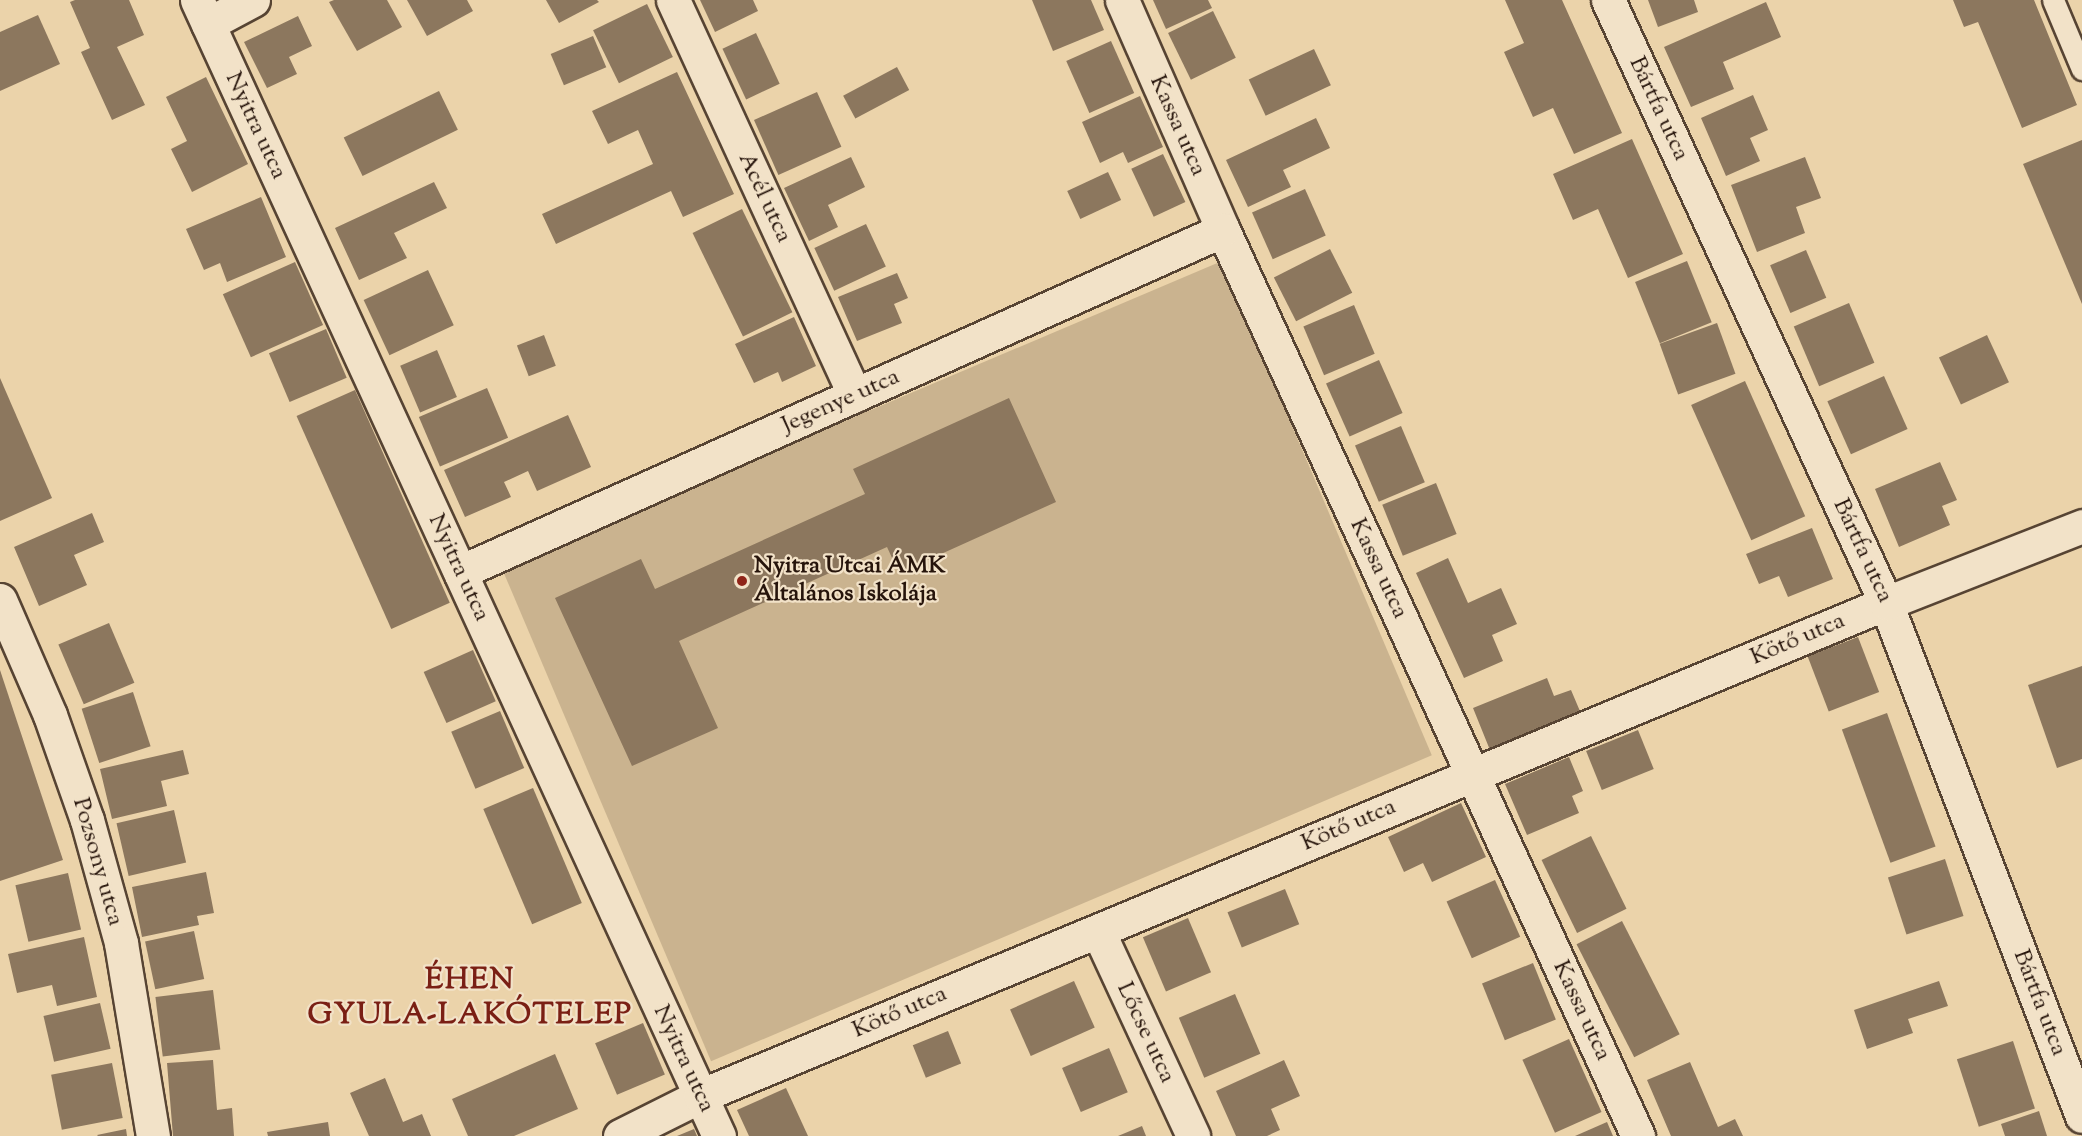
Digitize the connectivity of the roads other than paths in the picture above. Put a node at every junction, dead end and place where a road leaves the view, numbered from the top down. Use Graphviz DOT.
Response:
graph roads {
  1 [pos="253,0"];
  2 [pos="673,0"];
  3 [pos="1122,0"];
  4 [pos="1608,0"];
  5 [pos="2053,0"];
  6 [pos="202,12"];
  7 [pos="2082,69"];
  8 [pos="1223,231"];
  9 [pos="855,395"];
  10 [pos="2082,526"];
  11 [pos="460,572"];
  12 [pos="0,600"];
  13 [pos="1886,603"];
  14 [pos="1472,775"];
  15 [pos="1098,931"];
  16 [pos="700,1096"];
  17 [pos="2082,1116"];
  18 [pos="153,1136"];
  19 [pos="620,1136"];
  20 [pos="719,1136"];
  21 [pos="1193,1136"];
  22 [pos="1638,1136"];
  1 -- 6 [label="street"];
  2 -- 9 [label="street, Acél utca"];
  3 -- 8 [label="street, Kassa utca"];
  4 -- 13 [label="street, Bártfa utca"];
  5 -- 7 [label="lane"];
  6 -- 11 [label="street, Nyitra utca"];
  8 -- 9 [label="street, Jegenye utca"];
  8 -- 14 [label="street, Kassa utca"];
  9 -- 11 [label="street, Jegenye utca"];
  10 -- 13 [label="street, Kötő utca"];
  11 -- 16 [label="street, Nyitra utca"];
  12 -- 18 [label="street, Pozsony utca"];
  13 -- 14 [label="street, Kötő utca"];
  13 -- 17 [label="street, Bártfa utca"];
  14 -- 15 [label="street, Kötő utca"];
  14 -- 22 [label="street, Kassa utca"];
  15 -- 16 [label="street, Kötő utca"];
  15 -- 21 [label="street, Lőcse utca"];
  16 -- 19 [label="street, Kötő utca"];
  16 -- 20 [label="street, Nyitra utca"];
}
